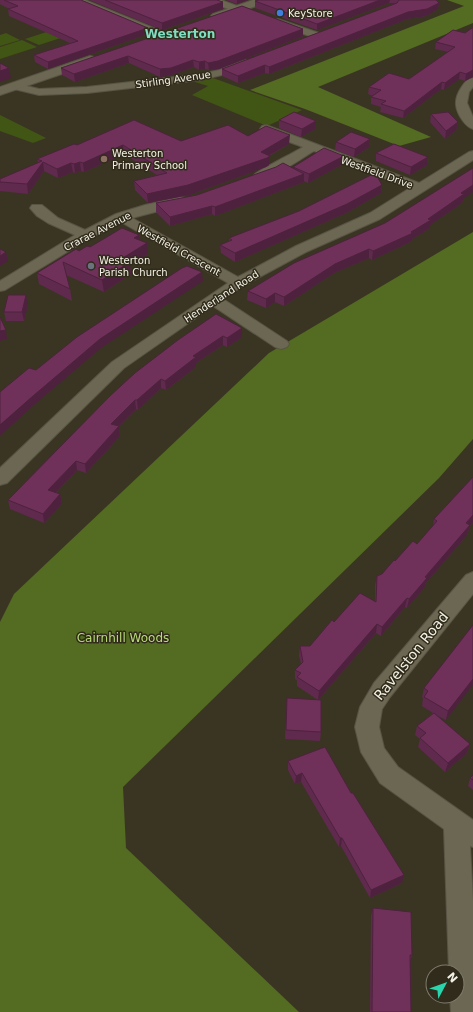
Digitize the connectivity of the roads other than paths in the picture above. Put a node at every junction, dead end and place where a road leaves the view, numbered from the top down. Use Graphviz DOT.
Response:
graph roads {
  1 [pos="77,0"];
  2 [pos="212,0"];
  3 [pos="264,0"];
  4 [pos="239,8"];
  5 [pos="254,12"];
  6 [pos="267,17"];
  7 [pos="205,20"];
  8 [pos="176,31"];
  9 [pos="162,35"];
  10 [pos="144,41"];
  11 [pos="304,42"];
  12 [pos="98,58"];
  13 [pos="254,60"];
  14 [pos="473,81"];
  15 [pos="14,86"];
  16 [pos="0,91"];
  17 [pos="473,125"];
  18 [pos="266,129"];
  19 [pos="311,148"];
  20 [pos="473,155"];
  21 [pos="250,178"];
  22 [pos="421,188"];
  23 [pos="192,199"];
  24 [pos="37,208"];
  25 [pos="121,217"];
  26 [pos="85,235"];
  27 [pos="238,283"];
  28 [pos="0,286"];
  29 [pos="213,299"];
  30 [pos="281,344"];
  31 [pos="0,479"];
  32 [pos="473,580"];
  33 [pos="464,829"];
  34 [pos="465,1012"];
  1 -- 9 [label="street"];
  2 -- 4 [label="street"];
  3 -- 4 [label="street"];
  4 -- 5 [label="street"];
  4 -- 7 [label="street"];
  6 -- 11 [label="street"];
  8 -- 9 [label="street"];
  9 -- 10 [label="street"];
  12 -- 15 [label="street"];
  13 -- 15 [label="street, Stirling Avenue"];
  14 -- 17 [label="street"];
  15 -- 16 [label="street"];
  18 -- 19 [label="street, Westfield Drive"];
  19 -- 21 [label="street"];
  19 -- 22 [label="street, Westfield Drive"];
  20 -- 22 [label="street, Henderland Road"];
  22 -- 27 [label="street, Henderland Road"];
  23 -- 25 [label="street, Crarae Avenue"];
  24 -- 26 [label="street"];
  25 -- 26 [label="street, Crarae Avenue"];
  25 -- 27 [label="street, Westfield Crescent"];
  26 -- 28 [label="street, Crarae Avenue"];
  27 -- 29 [label="street, Henderland Road"];
  29 -- 30 [label="street"];
  29 -- 31 [label="street, Henderland Road"];
  32 -- 33 [label="street, Ravelston Road"];
  33 -- 34 [label="street, Ravelston Road"];
}
